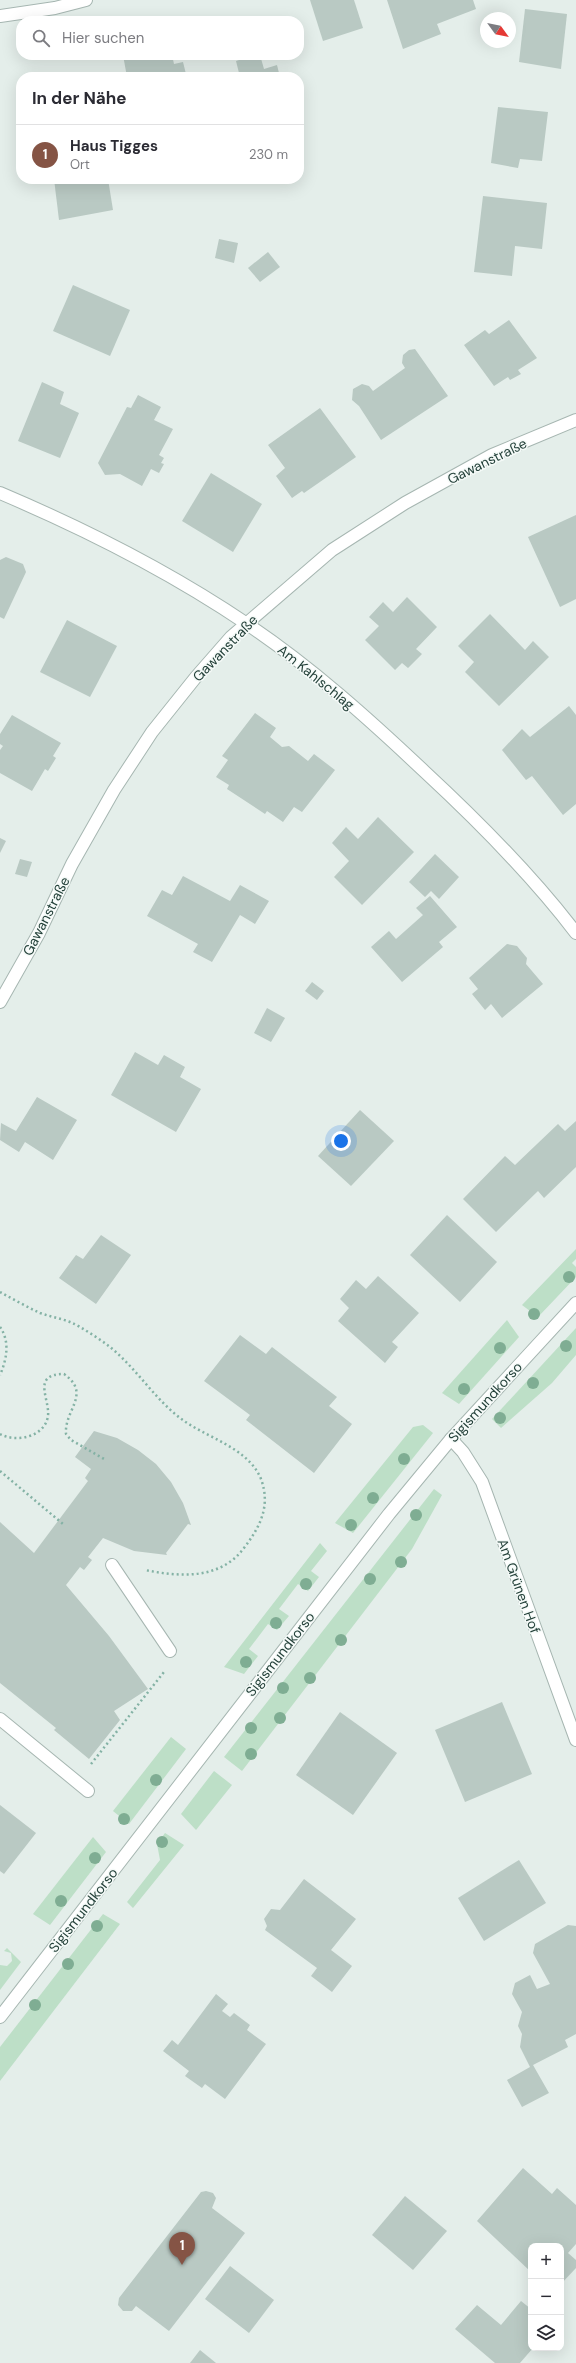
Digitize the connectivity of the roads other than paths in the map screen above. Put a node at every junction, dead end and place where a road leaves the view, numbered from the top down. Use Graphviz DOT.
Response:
graph roads {
  1 [pos="86,0"];
  2 [pos="0,16"];
  3 [pos="576,420"];
  4 [pos="0,493"];
  5 [pos="246,623"];
  6 [pos="576,933"];
  7 [pos="0,1002"];
  8 [pos="576,1303"];
  9 [pos="451,1439"];
  10 [pos="112,1565"];
  11 [pos="170,1651"];
  12 [pos="0,1719"];
  13 [pos="576,1740"];
  14 [pos="88,1791"];
  15 [pos="0,2017"];
  1 -- 2 [label="street"];
  3 -- 5 [label="street, Gawanstraße"];
  4 -- 5 [label="street, Am Kahlschlag"];
  5 -- 6 [label="street, Am Kahlschlag"];
  5 -- 7 [label="street, Gawanstraße"];
  8 -- 9 [label="street, Sigismundkorso"];
  9 -- 13 [label="street, Am Grünen Hof"];
  9 -- 15 [label="street, Sigismundkorso"];
  10 -- 11 [label="street"];
  12 -- 14 [label="street"];
}
